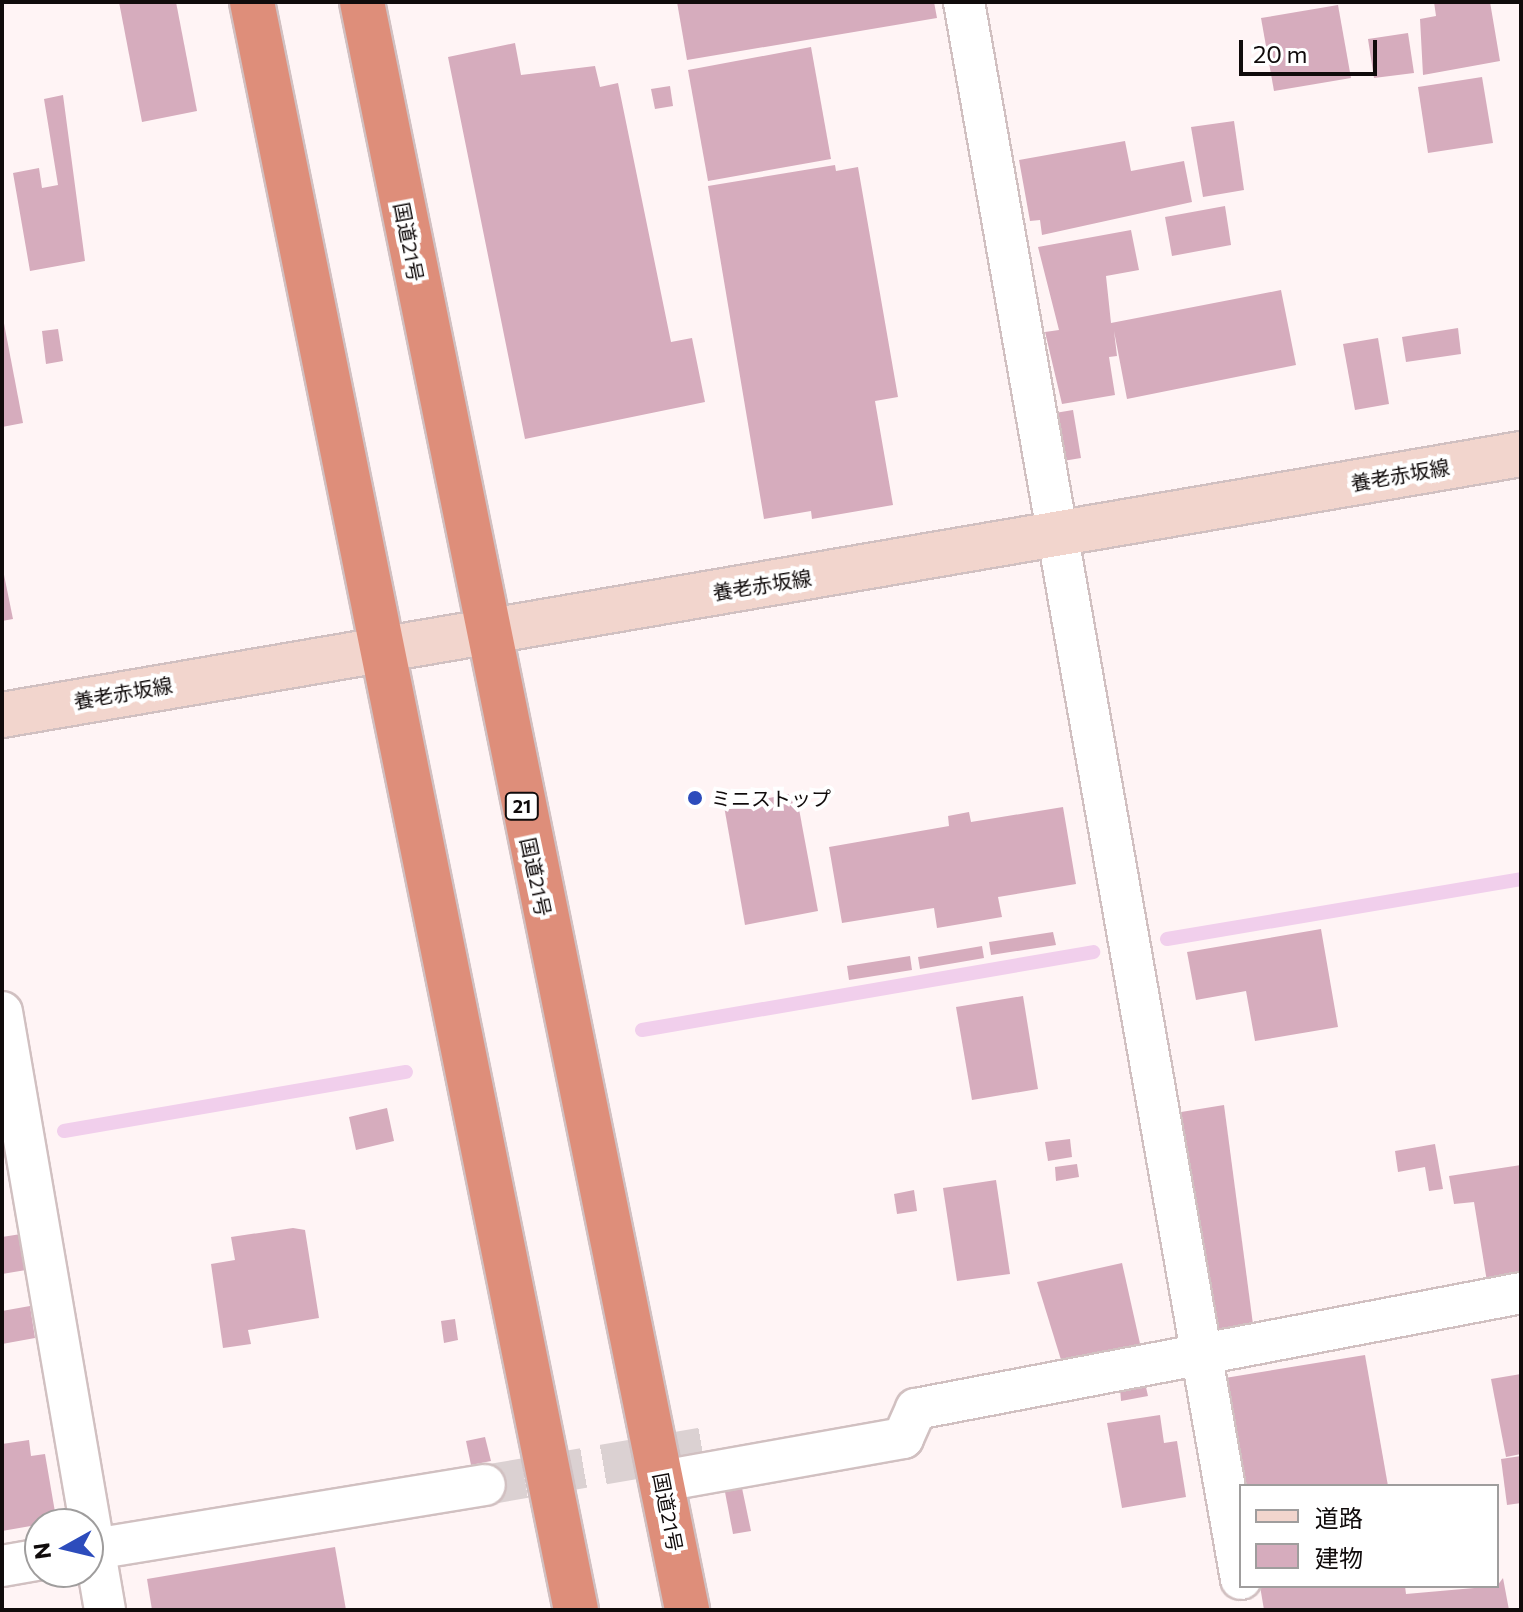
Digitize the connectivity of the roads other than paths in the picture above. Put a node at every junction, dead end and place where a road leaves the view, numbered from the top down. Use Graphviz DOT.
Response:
graph roads {
  1 [pos="252,2"];
  2 [pos="362,2"];
  3 [pos="964,2"];
  4 [pos="1521,454"];
  5 [pos="1056,537"];
  6 [pos="485,630"];
  7 [pos="379,648"];
  8 [pos="2,715"];
  9 [pos="2,1012"];
  10 [pos="1521,1293"];
  11 [pos="1203,1350"];
  12 [pos="916,1409"];
  13 [pos="710,1446"];
  14 [pos="662,1481"];
  15 [pos="485,1485"];
  16 [pos="84,1508"];
  17 [pos="104,1548"];
  18 [pos="24,1562"];
  19 [pos="2,1566"];
  20 [pos="1239,1567"];
  21 [pos="100,1588"];
  22 [pos="1242,1588"];
  23 [pos="105,1610"];
  24 [pos="576,1610"];
  25 [pos="687,1610"];
  26 [pos="1246,1610"];
  1 -- 7 [label="highway"];
  2 -- 6 [label="highway, 国道21号 / 21"];
  3 -- 5 [label="street"];
  4 -- 5 [label="main road, 養老赤坂線"];
  5 -- 6 [label="main road, 養老赤坂線"];
  5 -- 11 [label="street"];
  6 -- 7 [label="main road, 養老赤坂線"];
  6 -- 14 [label="highway, 国道21号 / 21"];
  7 -- 8 [label="main road, 養老赤坂線"];
  7 -- 24 [label="highway"];
  9 -- 16 [label="street"];
  10 -- 11 [label="street"];
  11 -- 12 [label="street"];
  11 -- 20 [label="street"];
  12 -- 13 [label="street"];
  12 -- 14 [label="street"];
  14 -- 25 [label="highway, 国道21号 / 21"];
  15 -- 17 [label="street"];
  18 -- 19 [label="street"];
  21 -- 23 [label="street"];
  22 -- 26 [label="street"];
}
